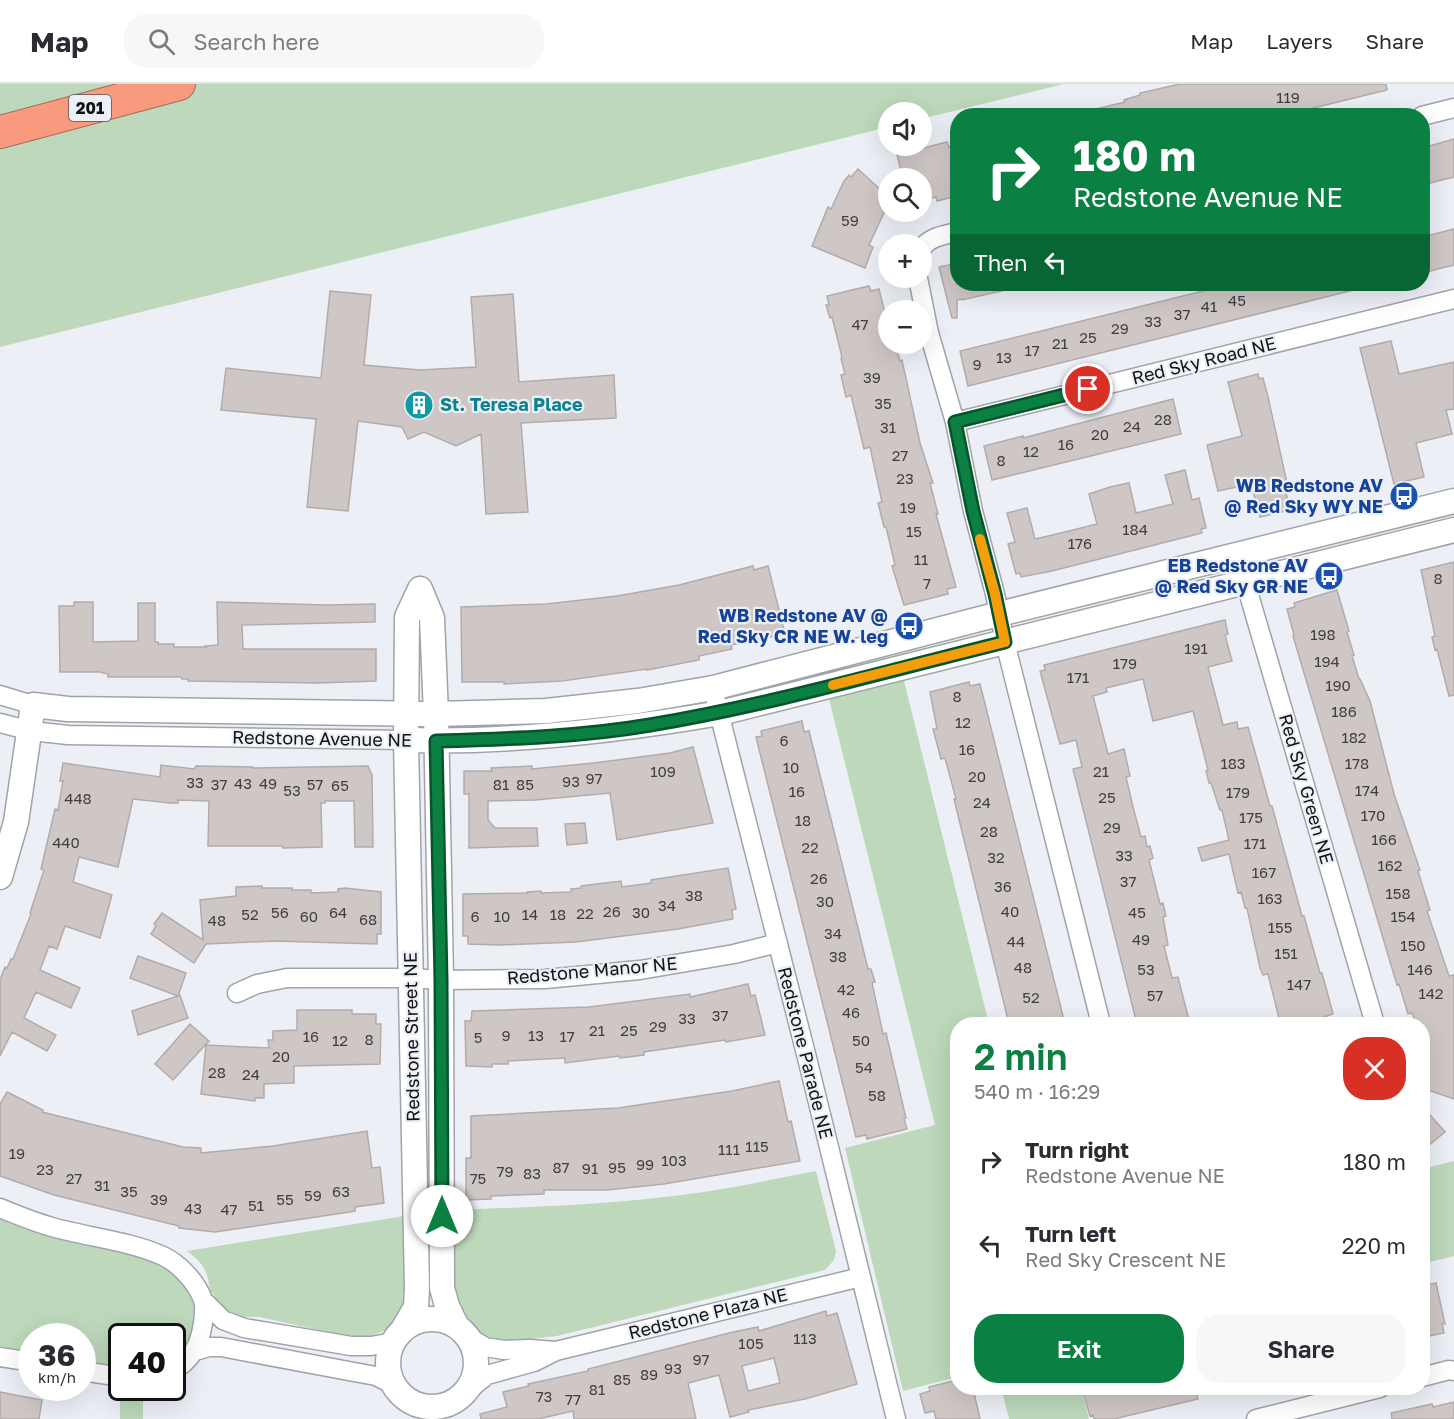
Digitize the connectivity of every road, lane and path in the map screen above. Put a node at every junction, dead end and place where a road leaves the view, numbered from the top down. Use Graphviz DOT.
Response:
graph roads {
  1 [pos="179,84"];
  2 [pos="1454,108"];
  3 [pos="1430,114"];
  4 [pos="0,132"];
  5 [pos="950,234"];
  6 [pos="932,239"];
  7 [pos="920,288"];
  8 [pos="1454,299"];
  9 [pos="955,422"];
  10 [pos="1454,501"];
  11 [pos="1454,530"];
  12 [pos="1236,554"];
  13 [pos="1244,582"];
  14 [pos="999,614"];
  15 [pos="1005,642"];
  16 [pos="713,688"];
  17 [pos="0,694"];
  18 [pos="33,705"];
  19 [pos="720,713"];
  20 [pos="406,714"];
  21 [pos="436,714"];
  22 [pos="0,723"];
  23 [pos="31,731"];
  24 [pos="406,740"];
  25 [pos="436,741"];
  26 [pos="0,877"];
  27 [pos="778,944"];
  28 [pos="411,978"];
  29 [pos="441,980"];
  30 [pos="237,993"];
  31 [pos="1099,1017"];
  32 [pos="1373,1017"];
  33 [pos="0,1208"];
  34 [pos="861,1277"];
  35 [pos="203,1300"];
  36 [pos="461,1330"];
  37 [pos="397,1336"];
  38 [pos="195,1351"];
  39 [pos="556,1351"];
  40 [pos="0,1357"];
  41 [pos="18,1360"];
  42 [pos="186,1362"];
  43 [pos="1454,1371"];
  44 [pos="1430,1375"];
  45 [pos="392,1384"];
  46 [pos="1352,1395"];
  47 [pos="457,1404"];
  48 [pos="417,1412"];
  49 [pos="896,1419"];
  50 [pos="1256,1419"];
  1 -- 4 [label="highway, 201"];
  2 -- 3 [label="street"];
  5 -- 6 [label="street"];
  7 -- 9 [label="street"];
  8 -- 9 [label="street, Red Sky Road NE"];
  9 -- 14 [label="street"];
  10 -- 12 [label="street, Redstone Avenue NE"];
  11 -- 13 [label="street, Redstone Avenue NE"];
  12 -- 13 [label="street, Red Sky Green NE"];
  12 -- 14 [label="street, Redstone Avenue NE"];
  13 -- 15 [label="street, Redstone Avenue NE"];
  13 -- 32 [label="street, Red Sky Green NE"];
  14 -- 15 [label="street"];
  14 -- 16 [label="street, Redstone Avenue NE"];
  15 -- 19 [label="street, Redstone Avenue NE"];
  15 -- 31 [label="street"];
  16 -- 19 [label="street, Redstone Parade NE"];
  16 -- 21 [label="street, Redstone Avenue NE"];
  17 -- 18 [label="street"];
  18 -- 20 [label="street, Redstone Avenue NE"];
  18 -- 23 [label="street"];
  19 -- 25 [label="street, Redstone Avenue NE"];
  19 -- 27 [label="street, Redstone Parade NE"];
  20 -- 21 [label="street, Redstone Avenue NE"];
  20 -- 21 [label="street, Redstone Street NE"];
  20 -- 24 [label="street, Redstone Street NE"];
  21 -- 25 [label="street, Redstone Street NE"];
  22 -- 23 [label="street, Redstone Avenue NE"];
  23 -- 24 [label="street, Redstone Avenue NE"];
  23 -- 26 [label="street"];
  24 -- 25 [label="street, Redstone Avenue NE"];
  24 -- 28 [label="street, Redstone Street NE"];
  25 -- 29 [label="street, Redstone Street NE"];
  27 -- 29 [label="street, Redstone Manor NE"];
  27 -- 34 [label="street, Redstone Parade NE"];
  28 -- 29 [label="street, Redstone Manor NE"];
  28 -- 30 [label="street, Redstone Manor NE"];
  28 -- 37 [label="street, Redstone Street NE"];
  29 -- 36 [label="street, Redstone Street NE"];
  33 -- 35 [label="street"];
  34 -- 39 [label="street, Redstone Plaza NE"];
  34 -- 49 [label="street, Redstone Parade NE"];
  35 -- 37 [label="street"];
  35 -- 38 [label="street"];
  36 -- 37 [label="street"];
  36 -- 39 [label="street, Redstone Plaza NE"];
  36 -- 47 [label="street"];
  37 -- 45 [label="street"];
  38 -- 42 [label="street"];
  38 -- 45 [label="street"];
  39 -- 47 [label="street, Redstone Plaza NE"];
  40 -- 41 [label="street"];
  43 -- 44 [label="street"];
  45 -- 48 [label="street"];
  46 -- 50 [label="street"];
  47 -- 48 [label="street"];
}
